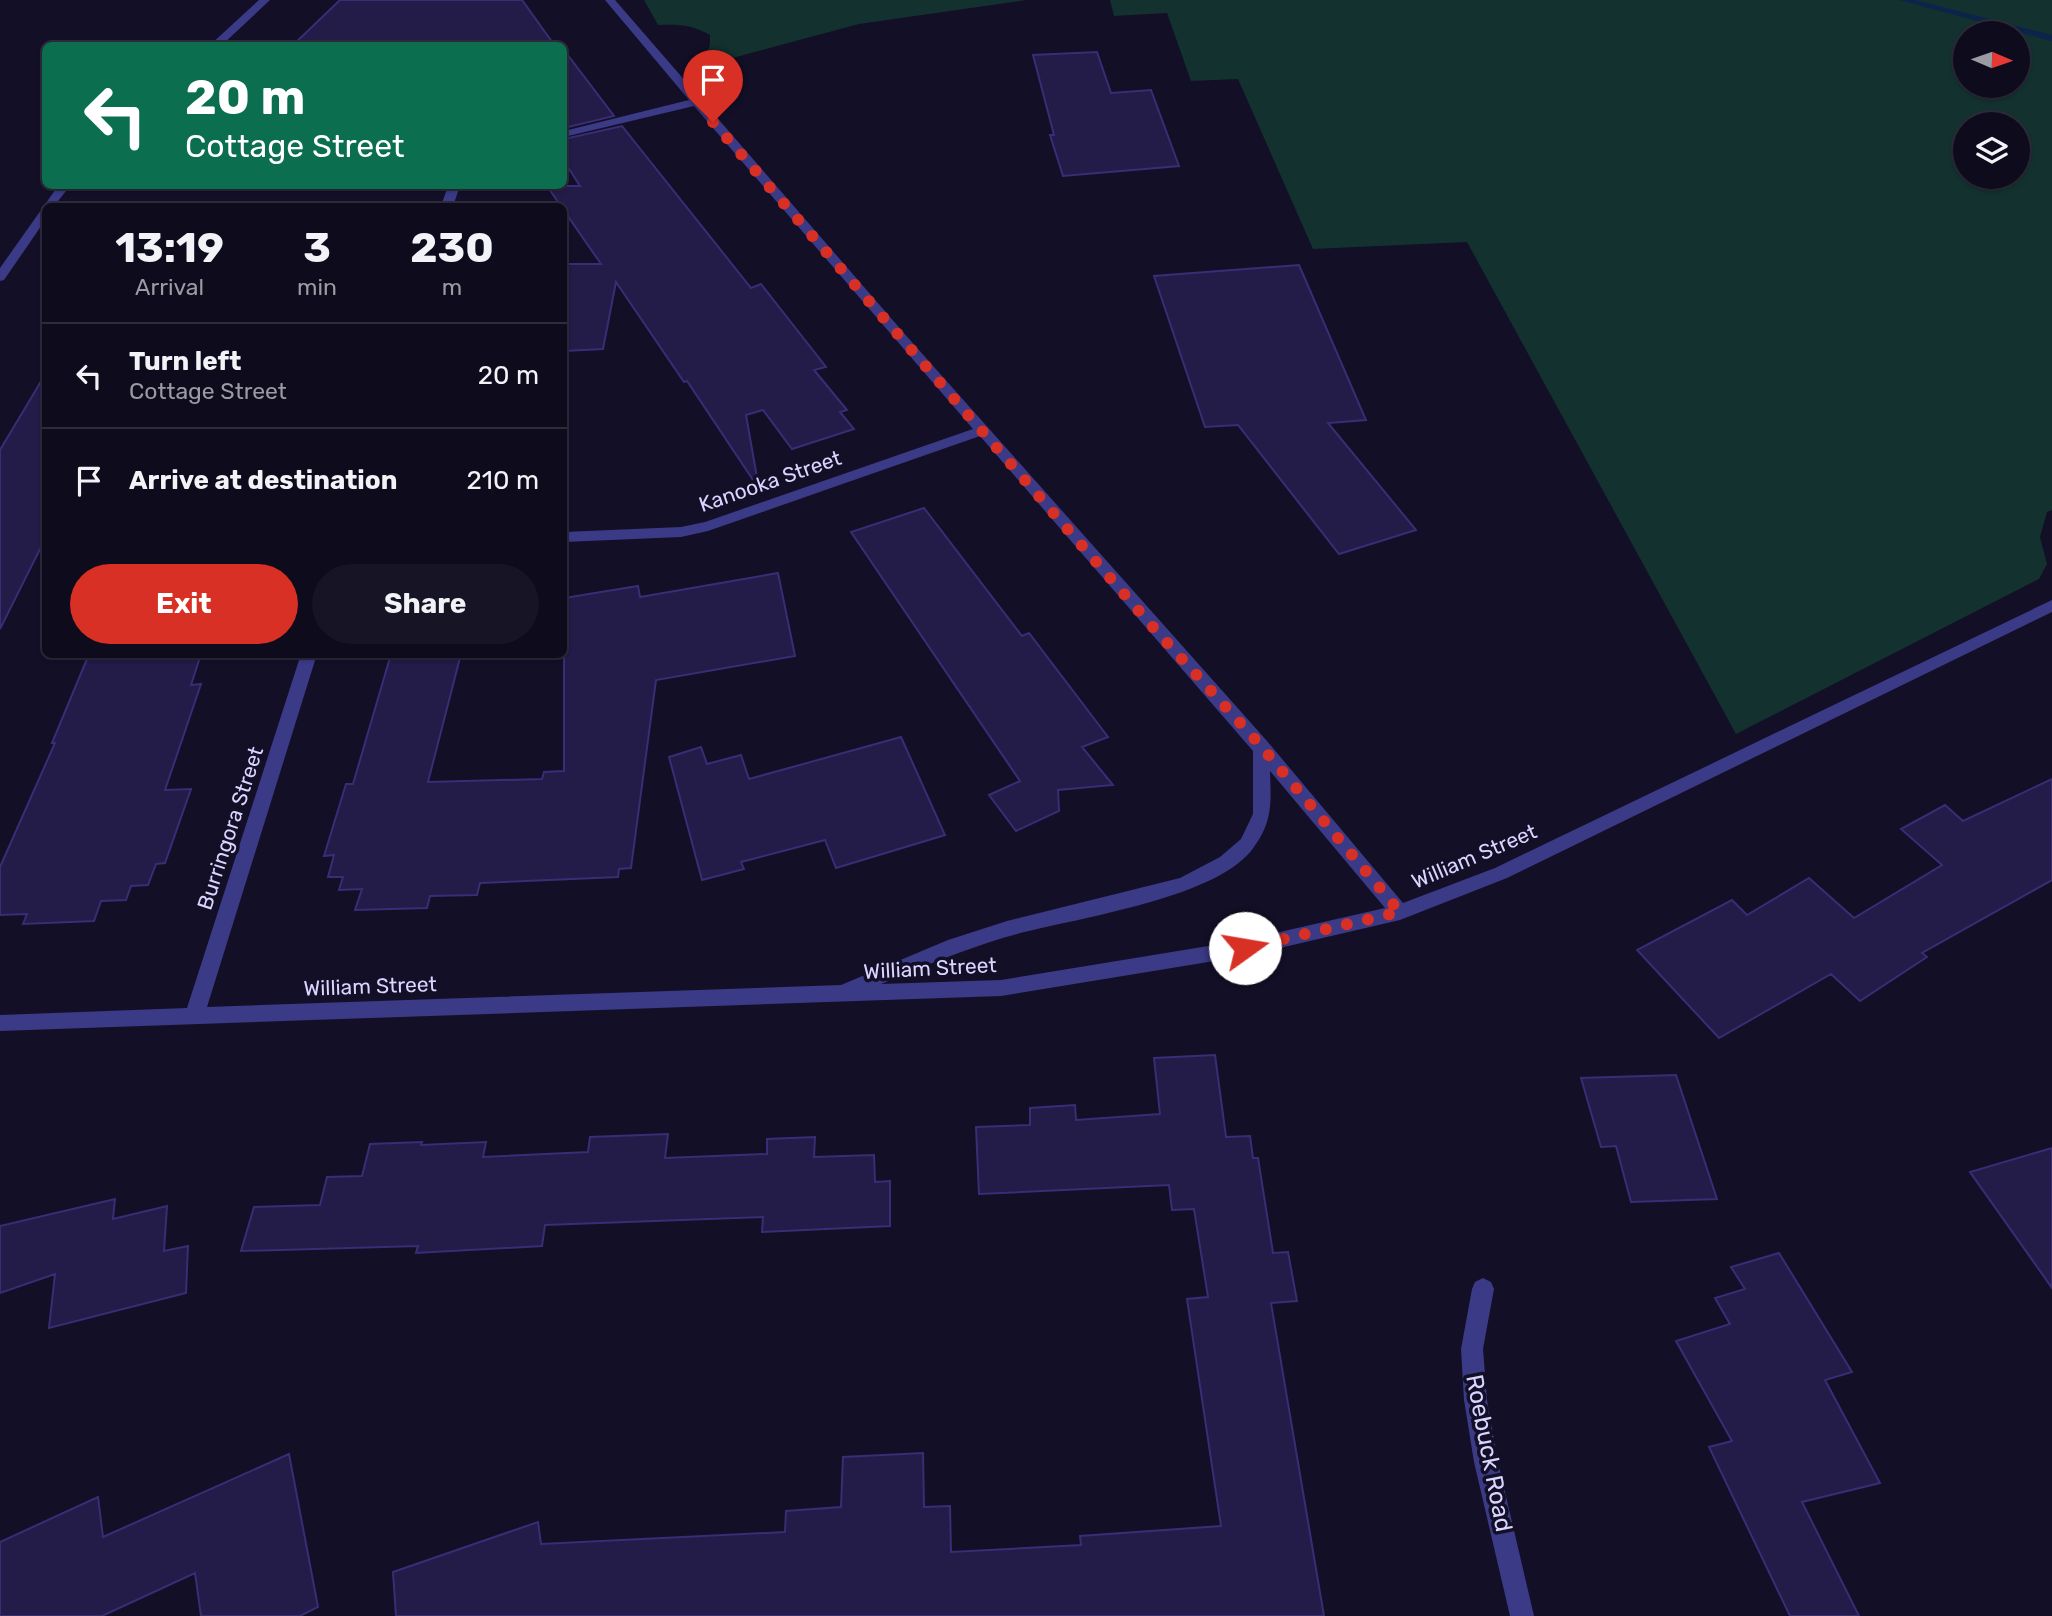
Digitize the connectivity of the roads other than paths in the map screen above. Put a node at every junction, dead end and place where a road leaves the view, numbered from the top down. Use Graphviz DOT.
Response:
graph roads {
  1 [pos="265,0"];
  2 [pos="610,0"];
  3 [pos="218,42"];
  4 [pos="695,102"];
  5 [pos="567,133"];
  6 [pos="62,189"];
  7 [pos="51,203"];
  8 [pos="42,215"];
  9 [pos="0,277"];
  10 [pos="984,430"];
  11 [pos="567,537"];
  12 [pos="2052,605"];
  13 [pos="308,658"];
  14 [pos="1261,746"];
  15 [pos="1400,912"];
  16 [pos="825,995"];
  17 [pos="194,1016"];
  18 [pos="0,1024"];
  19 [pos="1483,1289"];
  20 [pos="1522,1616"];
  1 -- 3 [label="street"];
  2 -- 4 [label="street"];
  4 -- 5 [label="street"];
  4 -- 10 [label="street"];
  6 -- 7 [label="street"];
  8 -- 9 [label="street"];
  10 -- 11 [label="street, Kanooka Street"];
  10 -- 14 [label="street"];
  12 -- 15 [label="street, William Street"];
  13 -- 17 [label="street, Burringora Street"];
  14 -- 15 [label="street"];
  14 -- 16 [label="street, William Street"];
  15 -- 16 [label="street, William Street"];
  16 -- 17 [label="street, William Street"];
  17 -- 18 [label="street, William Street"];
  19 -- 20 [label="street, Roebuck Road"];
}
